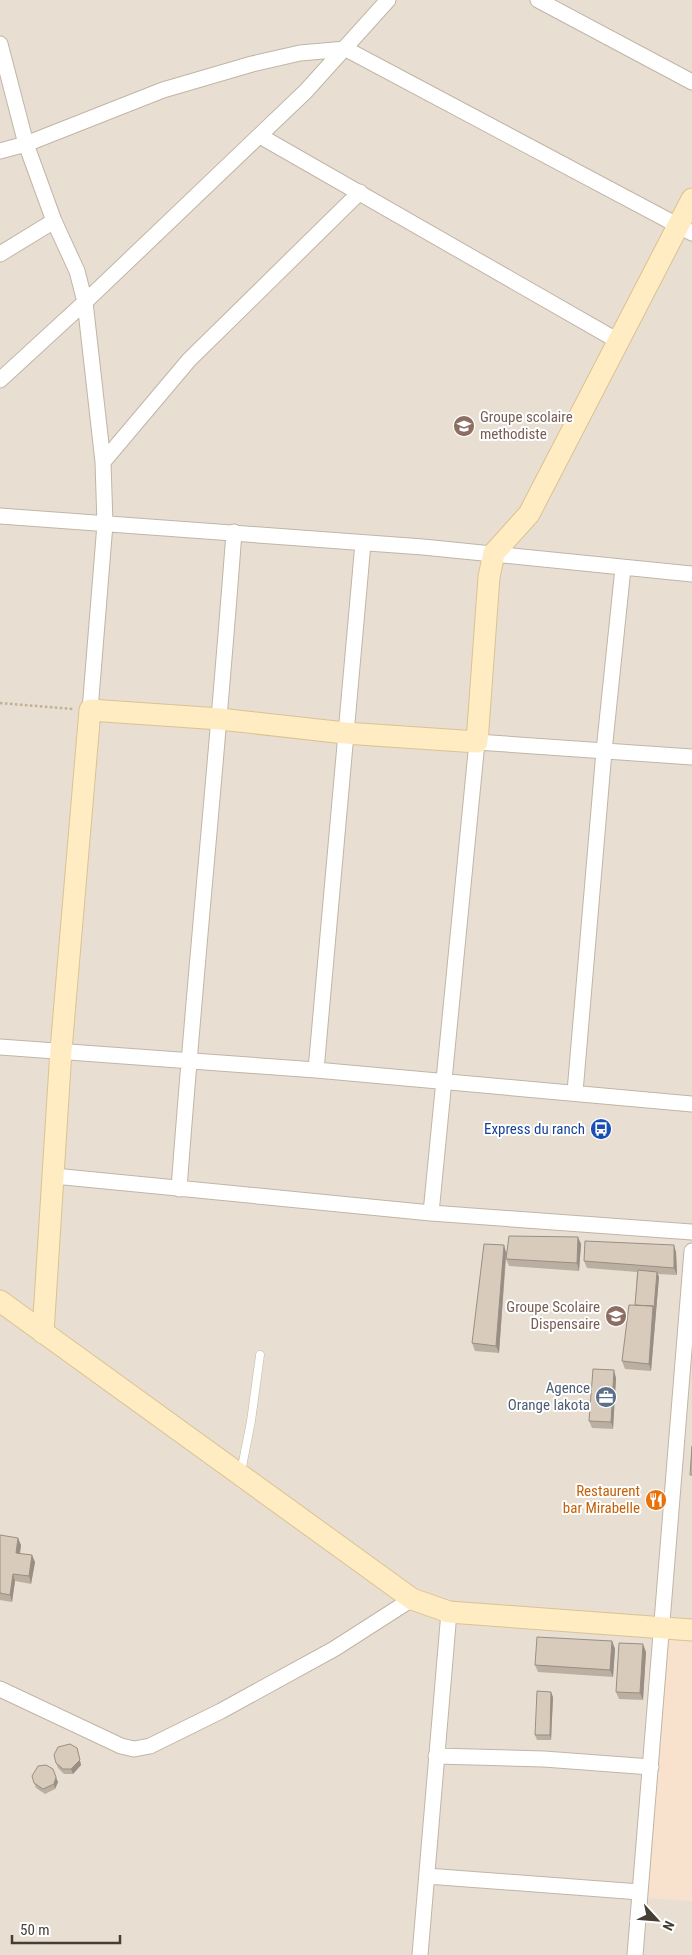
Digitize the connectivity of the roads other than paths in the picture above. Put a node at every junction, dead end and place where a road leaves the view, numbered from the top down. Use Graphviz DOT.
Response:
graph roads {
  1 [pos="388,0"];
  2 [pos="538,0"];
  3 [pos="0,44"];
  4 [pos="346,49"];
  5 [pos="692,82"];
  6 [pos="260,136"];
  7 [pos="26,144"];
  8 [pos="0,151"];
  9 [pos="360,192"];
  10 [pos="692,199"];
  11 [pos="54,221"];
  12 [pos="685,230"];
  13 [pos="0,254"];
  14 [pos="85,302"];
  15 [pos="618,341"];
  16 [pos="0,380"];
  17 [pos="102,462"];
  18 [pos="0,516"];
  19 [pos="106,524"];
  20 [pos="234,532"];
  21 [pos="363,543"];
  22 [pos="494,553"];
  23 [pos="623,568"];
  24 [pos="692,574"];
  25 [pos="90,710"];
  26 [pos="220,719"];
  27 [pos="345,733"];
  28 [pos="477,742"];
  29 [pos="604,751"];
  30 [pos="692,757"];
  31 [pos="0,1047"];
  32 [pos="61,1050"];
  33 [pos="188,1061"];
  34 [pos="316,1070"];
  35 [pos="442,1082"];
  36 [pos="575,1092"];
  37 [pos="692,1104"];
  38 [pos="54,1176"];
  39 [pos="179,1189"];
  40 [pos="431,1213"];
  41 [pos="692,1232"];
  42 [pos="692,1251"];
  43 [pos="0,1301"];
  44 [pos="43,1333"];
  45 [pos="260,1355"];
  46 [pos="240,1476"];
  47 [pos="412,1599"];
  48 [pos="449,1612"];
  49 [pos="662,1627"];
  50 [pos="692,1630"];
  51 [pos="0,1689"];
  52 [pos="436,1756"];
  53 [pos="651,1767"];
  54 [pos="427,1876"];
  55 [pos="640,1892"];
  56 [pos="420,1955"];
  57 [pos="635,1955"];
  1 -- 4 [label="street"];
  2 -- 5 [label="street"];
  3 -- 7 [label="street"];
  4 -- 6 [label="street"];
  4 -- 7 [label="street"];
  4 -- 12 [label="street"];
  6 -- 9 [label="street"];
  6 -- 14 [label="street"];
  7 -- 8 [label="street"];
  7 -- 11 [label="street"];
  9 -- 15 [label="street"];
  9 -- 17 [label="street"];
  10 -- 12 [label="street"];
  11 -- 13 [label="street"];
  11 -- 14 [label="street"];
  12 -- 15 [label="street"];
  14 -- 16 [label="street"];
  14 -- 17 [label="street"];
  15 -- 22 [label="street"];
  17 -- 19 [label="street"];
  18 -- 19 [label="street"];
  19 -- 20 [label="street"];
  19 -- 25 [label="street"];
  20 -- 21 [label="street"];
  20 -- 26 [label="street"];
  21 -- 22 [label="street"];
  21 -- 27 [label="street"];
  22 -- 23 [label="street"];
  22 -- 28 [label="street"];
  23 -- 24 [label="street"];
  23 -- 29 [label="street"];
  25 -- 26 [label="street"];
  25 -- 32 [label="street"];
  26 -- 27 [label="street"];
  26 -- 33 [label="street"];
  27 -- 28 [label="street"];
  27 -- 34 [label="street"];
  28 -- 29 [label="street"];
  28 -- 35 [label="street"];
  29 -- 30 [label="street"];
  29 -- 36 [label="street"];
  31 -- 32 [label="street"];
  32 -- 33 [label="street"];
  32 -- 38 [label="street"];
  33 -- 34 [label="street"];
  33 -- 39 [label="street"];
  34 -- 35 [label="street"];
  35 -- 36 [label="street"];
  35 -- 40 [label="street"];
  36 -- 37 [label="street"];
  38 -- 39 [label="street"];
  38 -- 44 [label="street"];
  39 -- 40 [label="street"];
  40 -- 41 [label="street"];
  42 -- 49 [label="street"];
  43 -- 44 [label="street"];
  44 -- 46 [label="street"];
  45 -- 46 [label="lane"];
  46 -- 47 [label="street"];
  47 -- 48 [label="street"];
  47 -- 51 [label="street"];
  48 -- 49 [label="street"];
  48 -- 52 [label="street"];
  49 -- 50 [label="street"];
  49 -- 53 [label="street"];
  52 -- 53 [label="street"];
  52 -- 54 [label="street"];
  53 -- 55 [label="street"];
  54 -- 55 [label="street"];
  54 -- 56 [label="street"];
  55 -- 57 [label="street"];
}
